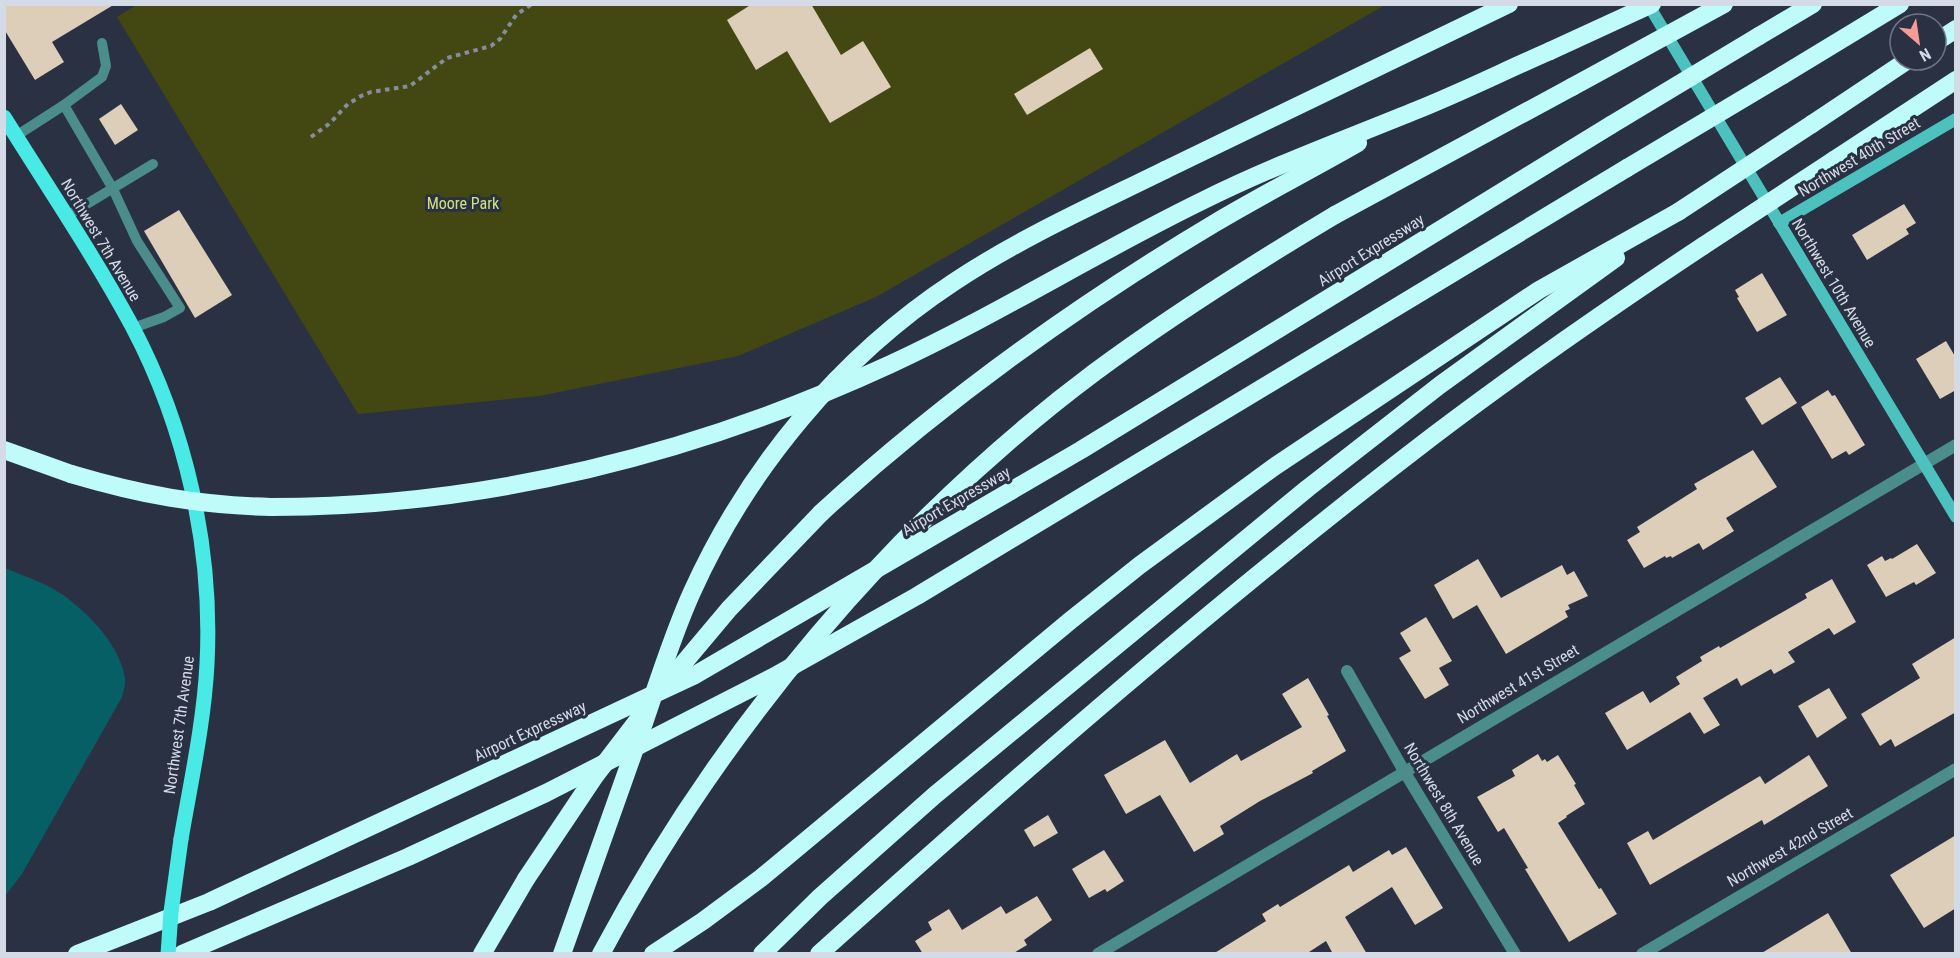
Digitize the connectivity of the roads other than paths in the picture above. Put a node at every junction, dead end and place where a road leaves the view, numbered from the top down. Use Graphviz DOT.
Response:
graph roads {
  1 [pos="1509,4"];
  2 [pos="1650,4"];
  3 [pos="1724,4"];
  4 [pos="1813,4"];
  5 [pos="1900,4"];
  6 [pos="102,44"];
  7 [pos="1890,72"];
  8 [pos="1956,82"];
  9 [pos="64,105"];
  10 [pos="1415,111"];
  11 [pos="4,117"];
  12 [pos="1956,119"];
  13 [pos="16,136"];
  14 [pos="153,164"];
  15 [pos="113,189"];
  16 [pos="1678,212"];
  17 [pos="67,216"];
  18 [pos="1779,223"];
  19 [pos="133,328"];
  20 [pos="1956,445"];
  21 [pos="4,450"];
  22 [pos="1924,464"];
  23 [pos="1956,517"];
  24 [pos="1347,671"];
  25 [pos="1956,769"];
  26 [pos="1404,771"];
  27 [pos="77,954"];
  28 [pos="168,954"];
  29 [pos="182,954"];
  30 [pos="482,954"];
  31 [pos="562,954"];
  32 [pos="601,954"];
  33 [pos="653,954"];
  34 [pos="762,954"];
  35 [pos="819,954"];
  36 [pos="1098,954"];
  37 [pos="1515,954"];
  38 [pos="1642,954"];
  1 -- 31 [label="highway, bridge"];
  2 -- 10 [label="highway, bridge"];
  2 -- 18 [label="street, Northwest 10th Avenue"];
  3 -- 32 [label="highway, bridge"];
  4 -- 27 [label="highway, Airport Expressway, bridge"];
  5 -- 29 [label="highway, bridge"];
  6 -- 9 [label="lane"];
  7 -- 16 [label="highway, bridge"];
  8 -- 35 [label="highway, bridge"];
  9 -- 13 [label="lane"];
  9 -- 15 [label="lane"];
  10 -- 21 [label="highway, bridge"];
  10 -- 30 [label="highway, bridge"];
  11 -- 13 [label="main road, Northwest 7th Avenue"];
  12 -- 18 [label="street, Northwest 40th Street"];
  13 -- 17 [label="main road, Northwest 7th Avenue"];
  14 -- 15 [label="lane"];
  15 -- 17 [label="lane"];
  15 -- 19 [label="lane"];
  16 -- 33 [label="highway"];
  16 -- 34 [label="highway"];
  17 -- 19 [label="main road, Northwest 7th Avenue"];
  18 -- 22 [label="street, Northwest 10th Avenue"];
  19 -- 28 [label="main road, Northwest 7th Avenue, bridge"];
  20 -- 22 [label="street, Northwest 41st Street"];
  22 -- 23 [label="street, Northwest 10th Avenue"];
  22 -- 26 [label="street, Northwest 41st Street"];
  24 -- 26 [label="street, Northwest 8th Avenue"];
  25 -- 38 [label="street, Northwest 42nd Street"];
  26 -- 36 [label="street, Northwest 41st Street"];
  26 -- 37 [label="street, Northwest 8th Avenue"];
}
